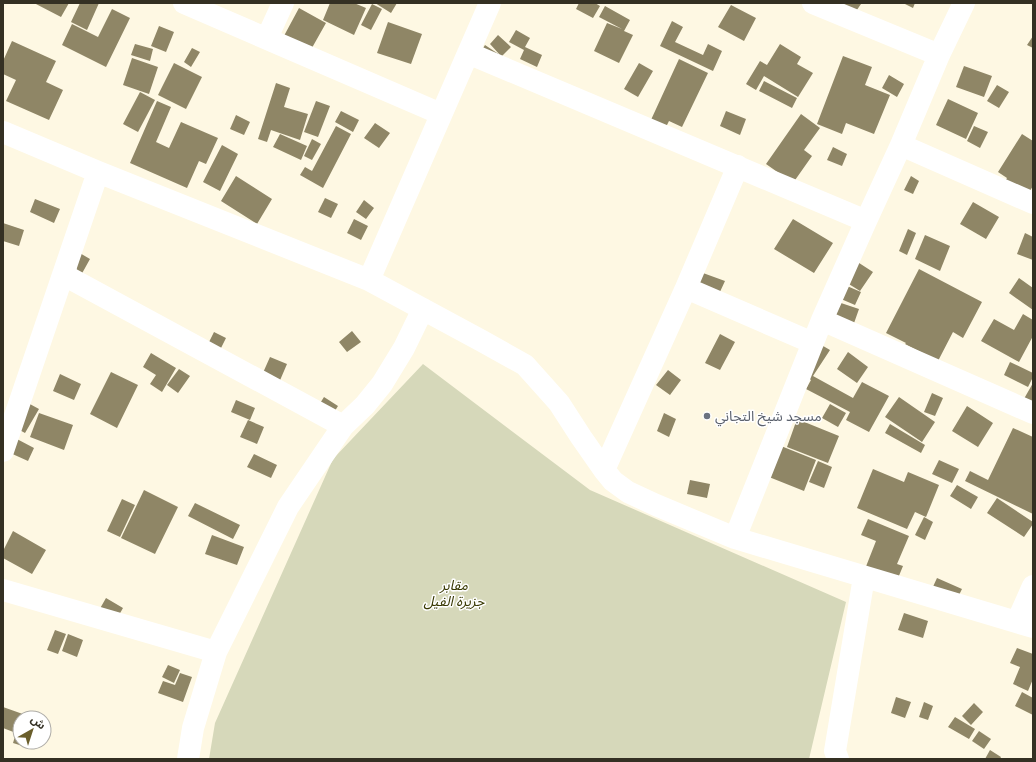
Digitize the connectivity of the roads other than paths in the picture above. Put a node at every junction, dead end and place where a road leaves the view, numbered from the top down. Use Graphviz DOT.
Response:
graph roads {
  1 [pos="184,3"];
  2 [pos="283,3"];
  3 [pos="490,3"];
  4 [pos="813,3"];
  5 [pos="964,3"];
  6 [pos="267,38"];
  7 [pos="468,53"];
  8 [pos="939,55"];
  9 [pos="441,114"];
  10 [pos="3,132"];
  11 [pos="901,145"];
  12 [pos="738,166"];
  13 [pos="98,172"];
  14 [pos="1033,203"];
  15 [pos="866,221"];
  16 [pos="64,275"];
  17 [pos="369,280"];
  18 [pos="686,288"];
  19 [pos="422,309"];
  20 [pos="822,320"];
  21 [pos="813,343"];
  22 [pos="1033,413"];
  23 [pos="343,426"];
  24 [pos="3,451"];
  25 [pos="604,470"];
  26 [pos="734,538"];
  27 [pos="864,577"];
  28 [pos="1033,586"];
  29 [pos="3,590"];
  30 [pos="1025,625"];
  31 [pos="216,652"];
  32 [pos="188,759"];
  33 [pos="838,759"];
  1 -- 6 [label="street"];
  2 -- 6 [label="street"];
  3 -- 7 [label="street"];
  4 -- 8 [label="street"];
  5 -- 8 [label="street"];
  6 -- 9 [label="street"];
  7 -- 9 [label="street"];
  7 -- 12 [label="street"];
  8 -- 11 [label="street"];
  9 -- 17 [label="street"];
  10 -- 13 [label="street"];
  11 -- 14 [label="street"];
  11 -- 15 [label="street"];
  12 -- 15 [label="street"];
  12 -- 18 [label="street"];
  13 -- 16 [label="street"];
  13 -- 17 [label="street"];
  15 -- 20 [label="street"];
  16 -- 23 [label="street"];
  16 -- 24 [label="street"];
  17 -- 19 [label="street"];
  18 -- 21 [label="street"];
  18 -- 25 [label="street"];
  19 -- 23 [label="street"];
  19 -- 25 [label="street"];
  20 -- 21 [label="street"];
  20 -- 22 [label="street"];
  21 -- 26 [label="street"];
  23 -- 31 [label="street"];
  25 -- 26 [label="street"];
  26 -- 27 [label="street"];
  27 -- 30 [label="street"];
  27 -- 33 [label="street"];
  28 -- 30 [label="street"];
  29 -- 31 [label="street"];
  31 -- 32 [label="street"];
}
